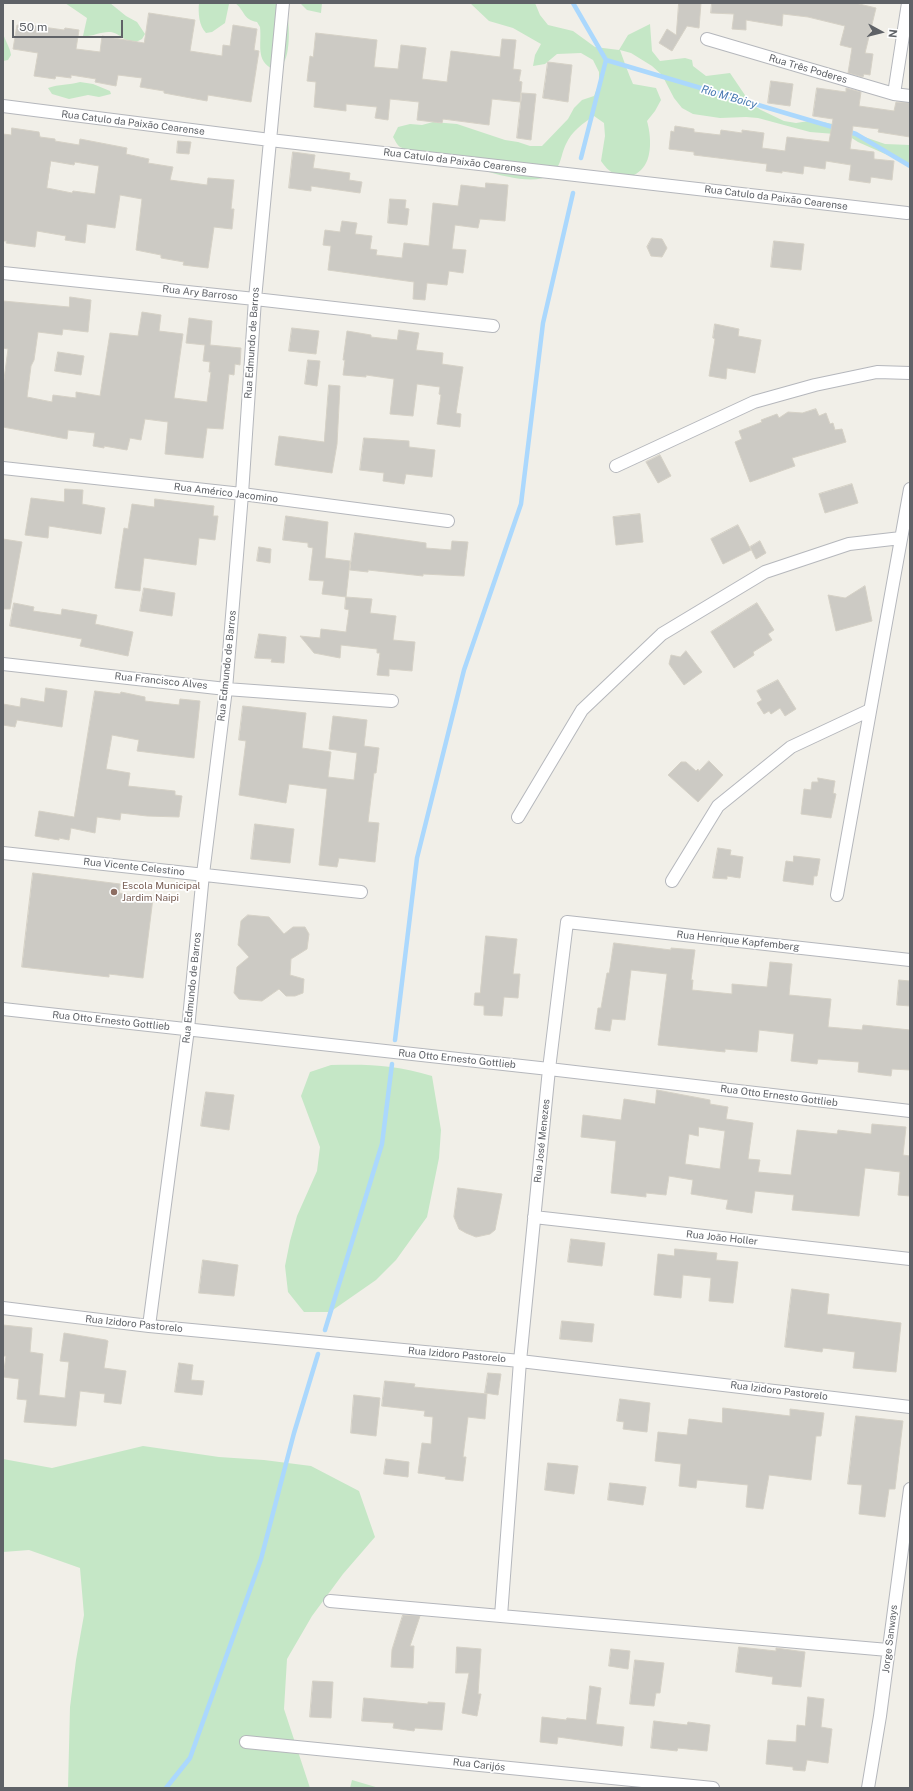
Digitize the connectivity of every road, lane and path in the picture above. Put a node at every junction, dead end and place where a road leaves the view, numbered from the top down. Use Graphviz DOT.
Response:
graph roads {
  1 [pos="283,3"];
  2 [pos="908,3"];
  3 [pos="707,39"];
  4 [pos="894,94"];
  5 [pos="910,96"];
  6 [pos="3,106"];
  7 [pos="270,140"];
  8 [pos="907,213"];
  9 [pos="3,273"];
  10 [pos="255,299"];
  11 [pos="493,326"];
  12 [pos="910,373"];
  13 [pos="616,466"];
  14 [pos="3,468"];
  15 [pos="910,489"];
  16 [pos="242,494"];
  17 [pos="448,521"];
  18 [pos="901,538"];
  19 [pos="3,664"];
  20 [pos="226,689"];
  21 [pos="392,701"];
  22 [pos="870,710"];
  23 [pos="518,817"];
  24 [pos="3,852"];
  25 [pos="202,874"];
  26 [pos="672,881"];
  27 [pos="361,892"];
  28 [pos="837,895"];
  29 [pos="566,922"];
  30 [pos="910,960"];
  31 [pos="3,1009"];
  32 [pos="188,1029"];
  33 [pos="549,1069"];
  34 [pos="910,1111"];
  35 [pos="534,1217"];
  36 [pos="910,1259"];
  37 [pos="3,1308"];
  38 [pos="149,1326"];
  39 [pos="520,1361"];
  40 [pos="910,1407"];
  41 [pos="910,1489"];
  42 [pos="330,1601"];
  43 [pos="501,1616"];
  44 [pos="888,1650"];
  45 [pos="246,1742"];
  46 [pos="713,1788"];
  47 [pos="868,1788"];
  1 -- 7 [label="street, Rua Edmundo de Barros"];
  2 -- 4 [label="street"];
  3 -- 4 [label="street, Rua Três Poderes"];
  4 -- 5 [label="street, Rua Três Poderes"];
  6 -- 7 [label="street, Rua Catulo da Paixão Cearense"];
  7 -- 8 [label="street, Rua Catulo da Paixão Cearense"];
  7 -- 10 [label="street, Rua Edmundo de Barros"];
  9 -- 10 [label="street, Rua Ary Barroso"];
  10 -- 11 [label="street, Rua Ary Barroso"];
  10 -- 16 [label="street, Rua Edmundo de Barros"];
  12 -- 13 [label="street"];
  14 -- 16 [label="street, Rua Américo Jacomino"];
  15 -- 18 [label="street"];
  16 -- 17 [label="street, Rua Américo Jacomino"];
  16 -- 20 [label="street, Rua Edmundo de Barros"];
  18 -- 22 [label="street"];
  18 -- 23 [label="street"];
  19 -- 20 [label="street, Rua Francisco Alves"];
  20 -- 21 [label="street, Rua Francisco Alves"];
  20 -- 25 [label="street, Rua Edmundo de Barros"];
  22 -- 26 [label="street"];
  22 -- 28 [label="street"];
  24 -- 25 [label="street, Rua Vicente Celestino"];
  25 -- 27 [label="street, Rua Vicente Celestino"];
  25 -- 32 [label="street, Rua Edmundo de Barros"];
  29 -- 30 [label="street, Rua Henrique Kapfemberg"];
  29 -- 33 [label="street, Rua José Menezes"];
  31 -- 32 [label="street, Rua Otto Ernesto Gottlieb"];
  32 -- 33 [label="street, Rua Otto Ernesto Gottlieb"];
  32 -- 38 [label="street, Rua Edmundo de Barros"];
  33 -- 34 [label="street, Rua Otto Ernesto Gottlieb"];
  33 -- 35 [label="street, Rua José Menezes"];
  35 -- 36 [label="street, Rua João Holler"];
  35 -- 39 [label="street, Rua José Menezes"];
  37 -- 38 [label="street, Rua Izidoro Pastorelo"];
  38 -- 39 [label="street, Rua Izidoro Pastorelo"];
  39 -- 40 [label="street, Rua Izidoro Pastorelo"];
  39 -- 43 [label="street, Rua José Menezes"];
  41 -- 44 [label="street, Jorge Sanways"];
  42 -- 43 [label="street"];
  43 -- 44 [label="street"];
  44 -- 47 [label="street, Jorge Sanways"];
  45 -- 46 [label="street, Rua Carijós"];
}
